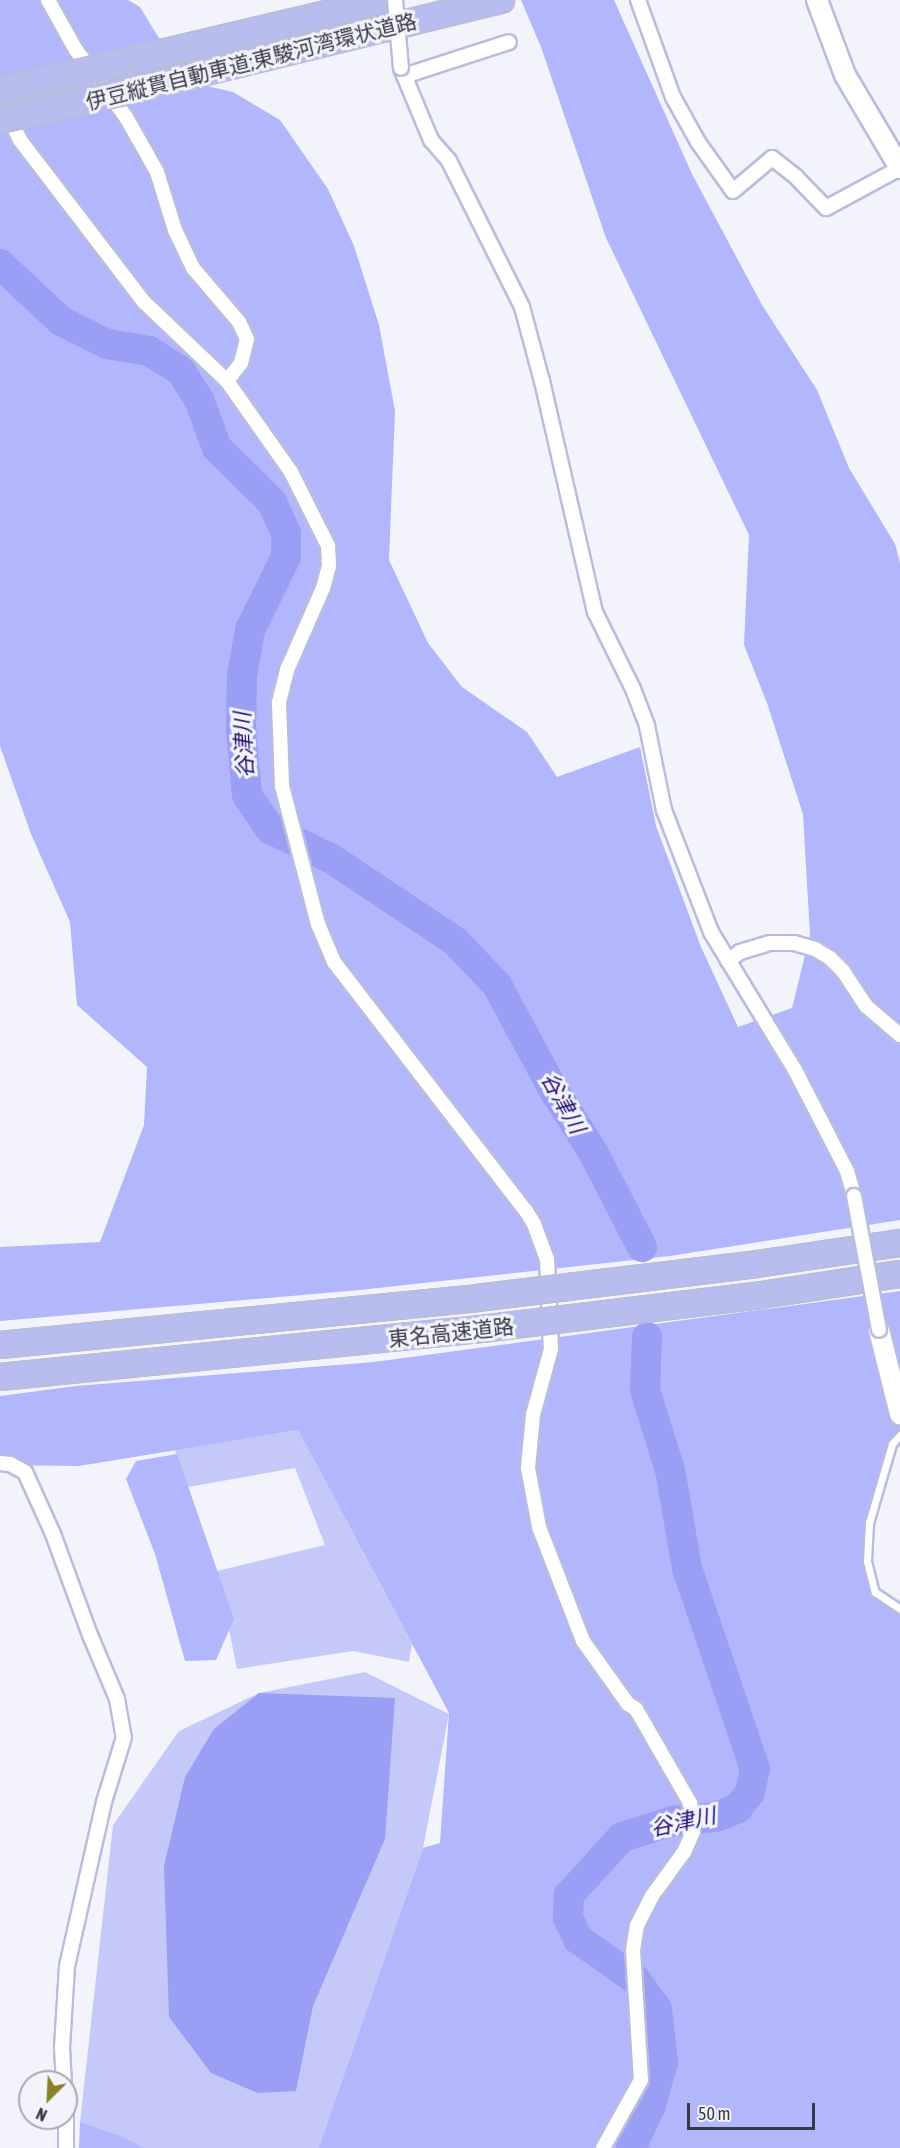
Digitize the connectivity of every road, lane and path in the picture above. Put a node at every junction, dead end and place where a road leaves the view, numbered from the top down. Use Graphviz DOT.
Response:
graph roads {
  1 [pos="48,0"];
  2 [pos="386,0"];
  3 [pos="395,0"];
  4 [pos="501,0"];
  5 [pos="638,0"];
  6 [pos="817,0"];
  7 [pos="509,42"];
  8 [pos="403,72"];
  9 [pos="0,91"];
  10 [pos="0,100"];
  11 [pos="0,120"];
  12 [pos="900,168"];
  13 [pos="227,381"];
  14 [pos="728,961"];
  15 [pos="900,1035"];
  16 [pos="900,1243"];
  17 [pos="900,1274"];
  18 [pos="879,1330"];
  19 [pos="0,1345"];
  20 [pos="0,1377"];
  21 [pos="900,1414"];
  22 [pos="900,1436"];
  23 [pos="0,1463"];
  24 [pos="900,1609"];
  25 [pos="63,2070"];
  26 [pos="66,2130"];
  27 [pos="66,2148"];
  28 [pos="603,2148"];
  1 -- 13 [label="street"];
  2 -- 9 [label="highway, 伊豆縦貫自動車道;東駿河湾環状道路, bridge"];
  3 -- 8 [label="street, bridge"];
  4 -- 11 [label="highway, 伊豆縦貫自動車道;東駿河湾環状道路, bridge"];
  5 -- 12 [label="street"];
  6 -- 12 [label="street"];
  7 -- 8 [label="street"];
  8 -- 14 [label="street"];
  10 -- 13 [label="street"];
  13 -- 28 [label="street"];
  14 -- 15 [label="street"];
  14 -- 18 [label="street, bridge"];
  16 -- 19 [label="highway, 東名高速道路, bridge"];
  17 -- 20 [label="highway, 東名高速道路, bridge"];
  18 -- 21 [label="street"];
  22 -- 24 [label="lane"];
  23 -- 25 [label="street"];
  26 -- 27 [label="street"];
}
